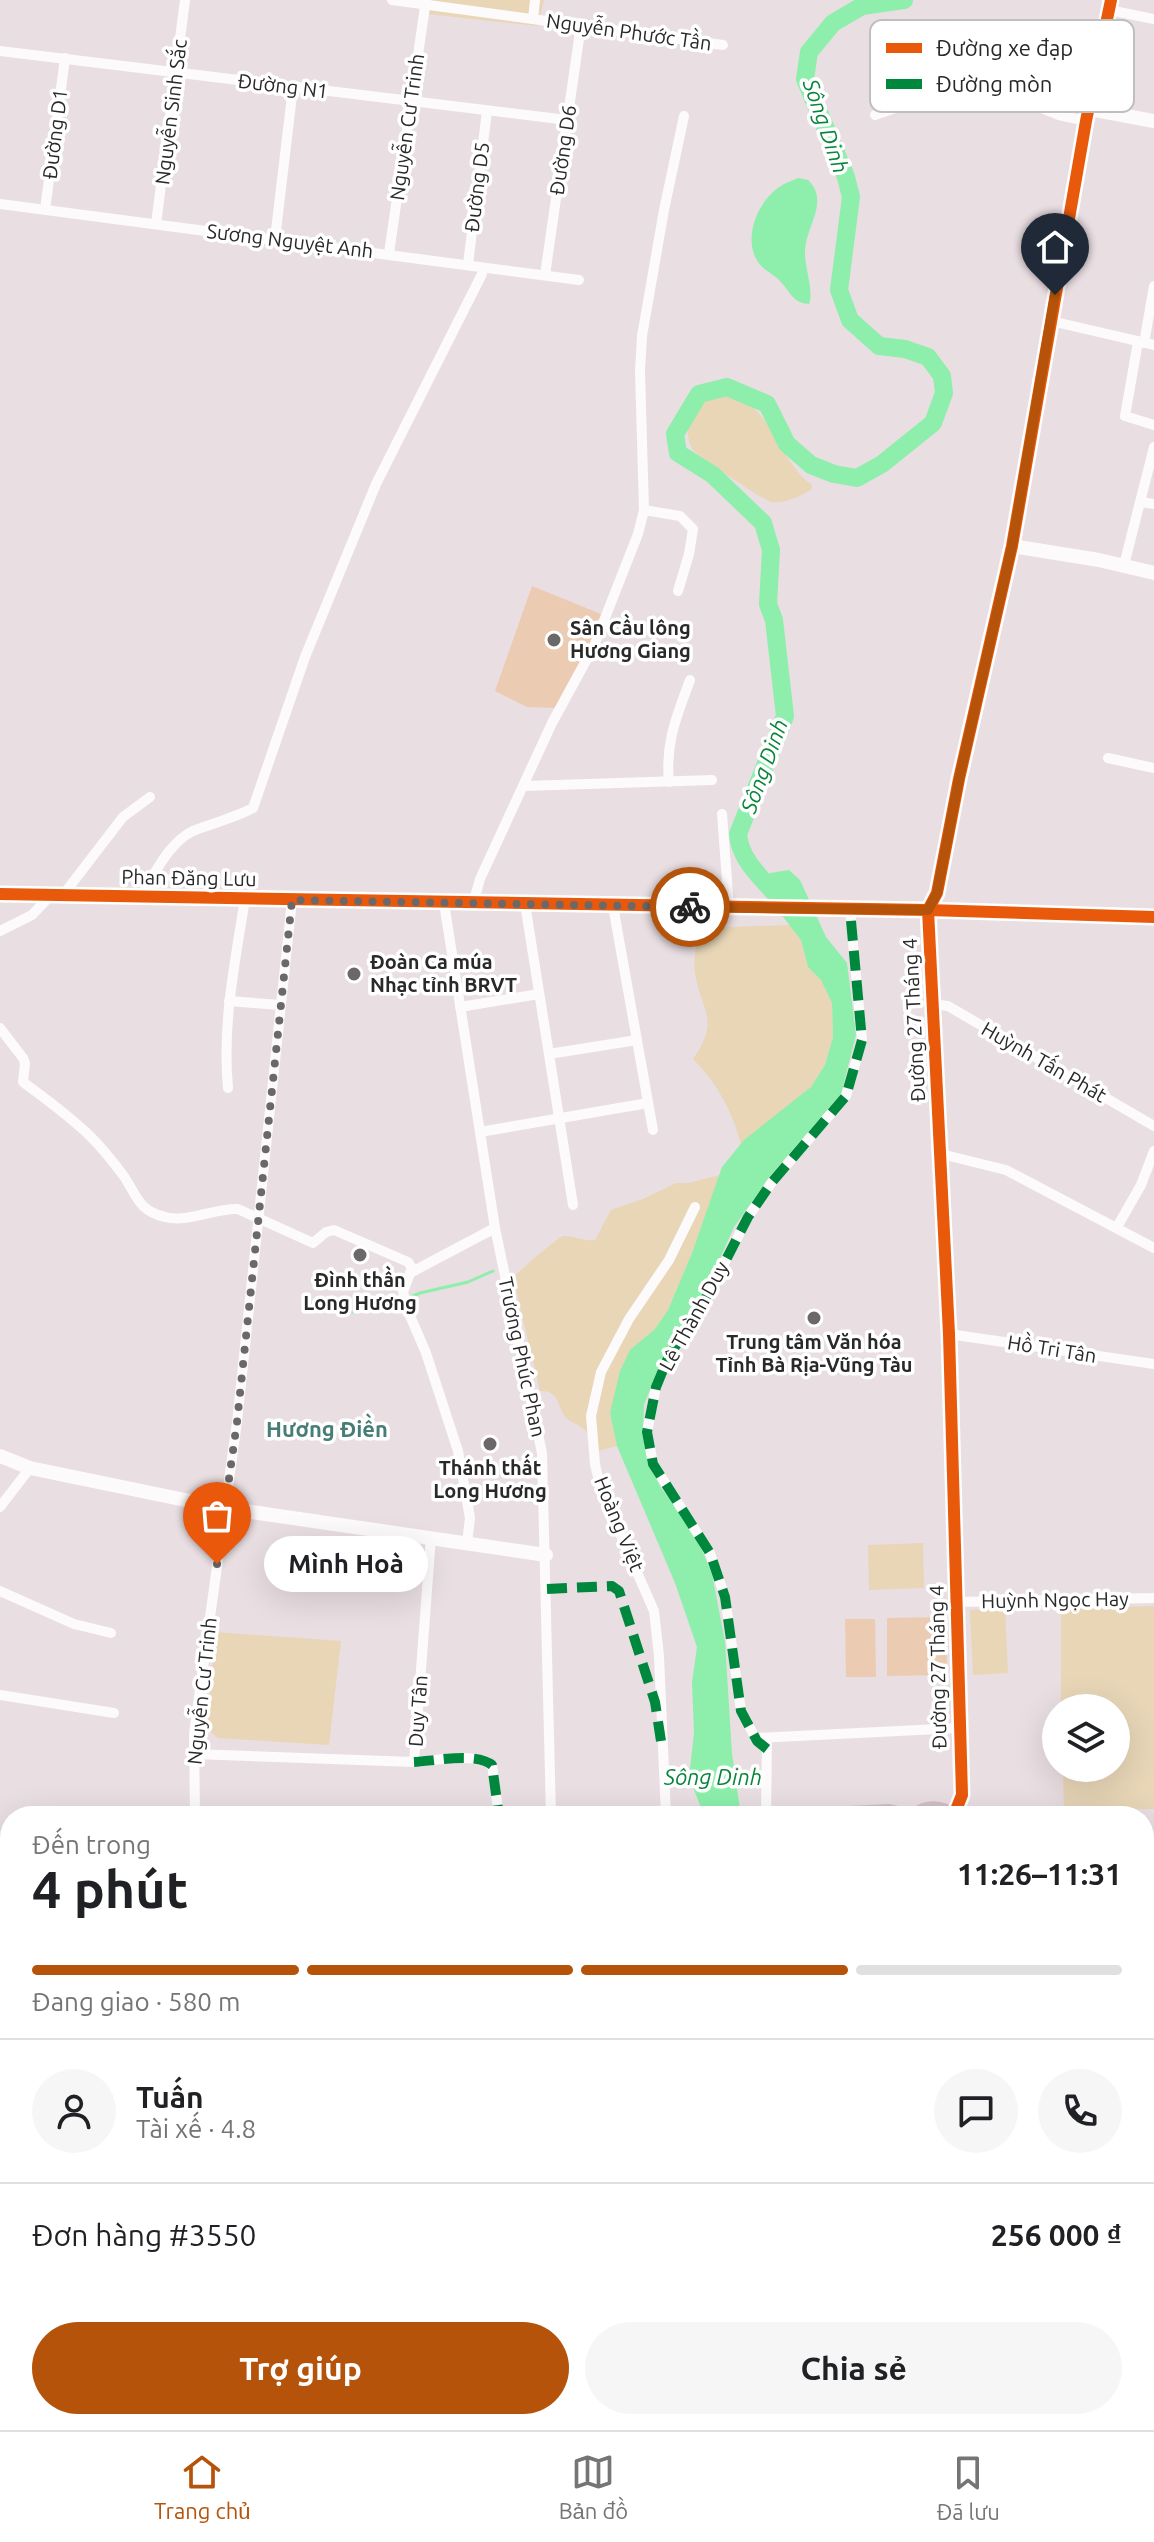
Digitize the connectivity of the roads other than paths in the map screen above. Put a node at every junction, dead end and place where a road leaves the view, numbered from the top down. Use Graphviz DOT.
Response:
graph roads {
  1 [pos="185,0"];
  2 [pos="392,0"];
  3 [pos="535,0"];
  4 [pos="425,2"];
  5 [pos="1110,5"];
  6 [pos="533,19"];
  7 [pos="1154,19"];
  8 [pos="581,25"];
  9 [pos="723,45"];
  10 [pos="0,51"];
  11 [pos="65,58"];
  12 [pos="176,72"];
  13 [pos="293,87"];
  14 [pos="411,101"];
  15 [pos="487,111"];
  16 [pos="884,112"];
  17 [pos="1052,112"];
  18 [pos="1089,112"];
  19 [pos="875,115"];
  20 [pos="1088,115"];
  21 [pos="684,116"];
  22 [pos="567,120"];
  23 [pos="1154,121"];
  24 [pos="0,204"];
  25 [pos="45,210"];
  26 [pos="156,224"];
  27 [pos="275,239"];
  28 [pos="389,253"];
  29 [pos="468,264"];
  30 [pos="482,274"];
  31 [pos="545,275"];
  32 [pos="579,280"];
  33 [pos="1154,286"];
  34 [pos="1051,321"];
  35 [pos="1145,343"];
  36 [pos="1154,425"];
  37 [pos="1154,452"];
  38 [pos="1141,502"];
  39 [pos="1154,504"];
  40 [pos="644,510"];
  41 [pos="1012,546"];
  42 [pos="1124,565"];
  43 [pos="1154,573"];
  44 [pos="678,591"];
  45 [pos="690,680"];
  46 [pos="1108,758"];
  47 [pos="1154,768"];
  48 [pos="712,780"];
  49 [pos="669,782"];
  50 [pos="524,786"];
  51 [pos="150,797"];
  52 [pos="722,814"];
  53 [pos="0,894"];
  54 [pos="57,895"];
  55 [pos="141,896"];
  56 [pos="245,899"];
  57 [pos="292,900"];
  58 [pos="444,903"];
  59 [pos="473,904"];
  60 [pos="525,904"];
  61 [pos="613,906"];
  62 [pos="731,907"];
  63 [pos="854,910"];
  64 [pos="928,910"];
  65 [pos="1154,917"];
  66 [pos="0,931"];
  67 [pos="539,994"];
  68 [pos="229,1001"];
  69 [pos="932,1004"];
  70 [pos="280,1005"];
  71 [pos="460,1007"];
  72 [pos="0,1028"];
  73 [pos="637,1040"];
  74 [pos="549,1054"];
  75 [pos="228,1088"];
  76 [pos="648,1103"];
  77 [pos="561,1117"];
  78 [pos="1154,1126"];
  79 [pos="653,1130"];
  80 [pos="480,1132"];
  81 [pos="1154,1151"];
  82 [pos="941,1154"];
  83 [pos="573,1205"];
  84 [pos="695,1207"];
  85 [pos="259,1217"];
  86 [pos="1117,1227"];
  87 [pos="495,1228"];
  88 [pos="1154,1248"];
  89 [pos="410,1273"];
  90 [pos="949,1334"];
  91 [pos="1154,1364"];
  92 [pos="0,1456"];
  93 [pos="30,1468"];
  94 [pos="0,1507"];
  95 [pos="224,1508"];
  96 [pos="431,1537"];
  97 [pos="467,1543"];
  98 [pos="546,1555"];
  99 [pos="0,1591"];
  100 [pos="1154,1598"];
  101 [pos="956,1602"];
  102 [pos="111,1633"];
  103 [pos="0,1695"];
  104 [pos="114,1713"];
  105 [pos="959,1728"];
  106 [pos="767,1743"];
  107 [pos="194,1754"];
  108 [pos="414,1762"];
  109 [pos="195,1806"];
  110 [pos="498,1806"];
  111 [pos="551,1806"];
  112 [pos="666,1806"];
  113 [pos="763,1806"];
  114 [pos="958,1806"];
  1 -- 12 [label="street, Nguyễn Sinh Sắc"];
  2 -- 4 [label="street, Nguyễn Phước Tần"];
  3 -- 6 [label="street"];
  4 -- 6 [label="street, Nguyễn Phước Tần"];
  4 -- 14 [label="street, Nguyễn Cư Trinh"];
  5 -- 7 [label="street"];
  6 -- 8 [label="street, Nguyễn Phước Tần"];
  8 -- 9 [label="street, Nguyễn Phước Tần"];
  8 -- 22 [label="street, Đường D6"];
  10 -- 11 [label="street, Đường N1"];
  11 -- 12 [label="street, Đường N1"];
  11 -- 25 [label="street, Đường D1"];
  12 -- 13 [label="street, Đường N1"];
  12 -- 26 [label="street, Nguyễn Sinh Sắc"];
  13 -- 14 [label="street, Đường N1"];
  13 -- 27 [label="street"];
  14 -- 15 [label="street, Đường N1"];
  14 -- 28 [label="street, Nguyễn Cư Trinh"];
  15 -- 22 [label="street, Đường N1"];
  15 -- 29 [label="street, Đường D5"];
  16 -- 19 [label="street"];
  17 -- 20 [label="street"];
  18 -- 20 [label="street, Đường 27 Tháng 4"];
  20 -- 23 [label="street"];
  20 -- 34 [label="street, Đường 27 Tháng 4"];
  21 -- 40 [label="street"];
  22 -- 31 [label="street, Đường D6"];
  24 -- 25 [label="street, Sương Nguyệt Anh"];
  25 -- 26 [label="street, Sương Nguyệt Anh"];
  26 -- 27 [label="street, Sương Nguyệt Anh"];
  27 -- 28 [label="street, Sương Nguyệt Anh"];
  28 -- 29 [label="street, Sương Nguyệt Anh"];
  29 -- 31 [label="street, Sương Nguyệt Anh"];
  30 -- 55 [label="street"];
  31 -- 32 [label="street, Sương Nguyệt Anh"];
  33 -- 35 [label="street"];
  34 -- 35 [label="street"];
  34 -- 41 [label="street, Đường 27 Tháng 4"];
  35 -- 36 [label="street"];
  37 -- 38 [label="street"];
  38 -- 39 [label="street"];
  38 -- 42 [label="street"];
  40 -- 44 [label="street"];
  40 -- 50 [label="street"];
  41 -- 42 [label="street"];
  41 -- 64 [label="street, Đường 27 Tháng 4"];
  42 -- 43 [label="street"];
  45 -- 49 [label="street"];
  46 -- 47 [label="street"];
  48 -- 49 [label="street"];
  49 -- 50 [label="street"];
  50 -- 59 [label="street"];
  51 -- 54 [label="street"];
  52 -- 62 [label="street"];
  53 -- 54 [label="street, Phan Đăng Lưu"];
  54 -- 55 [label="street, Phan Đăng Lưu"];
  54 -- 66 [label="street"];
  55 -- 56 [label="street, Phan Đăng Lưu"];
  56 -- 57 [label="street, Phan Đăng Lưu"];
  56 -- 68 [label="street"];
  57 -- 58 [label="street, Phan Đăng Lưu"];
  57 -- 70 [label="street, Nguyễn Cư Trinh"];
  58 -- 59 [label="street, Phan Đăng Lưu"];
  58 -- 71 [label="street, Trương Phúc Phan"];
  59 -- 60 [label="street, Phan Đăng Lưu"];
  60 -- 61 [label="street, Phan Đăng Lưu"];
  60 -- 67 [label="street"];
  61 -- 62 [label="street, Phan Đăng Lưu"];
  61 -- 73 [label="street"];
  62 -- 63 [label="street, Phan Đăng Lưu"];
  63 -- 64 [label="street, Phan Đăng Lưu"];
  63 -- 106 [label="street, Lê Thành Duy"];
  64 -- 65 [label="street, Phan Đăng Lưu"];
  64 -- 69 [label="street, Đường 27 Tháng 4"];
  67 -- 71 [label="street"];
  67 -- 74 [label="street"];
  68 -- 70 [label="street"];
  68 -- 75 [label="street"];
  69 -- 78 [label="street, Huỳnh Tấn Phát"];
  69 -- 82 [label="street, Đường 27 Tháng 4"];
  70 -- 85 [label="street, Nguyễn Cư Trinh"];
  71 -- 80 [label="street, Trương Phúc Phan"];
  72 -- 85 [label="street"];
  73 -- 74 [label="street"];
  73 -- 76 [label="street"];
  74 -- 77 [label="street"];
  76 -- 77 [label="street"];
  76 -- 79 [label="street"];
  77 -- 80 [label="street"];
  77 -- 83 [label="street"];
  80 -- 87 [label="street, Trương Phúc Phan"];
  81 -- 86 [label="street"];
  82 -- 86 [label="street"];
  82 -- 90 [label="street, Đường 27 Tháng 4"];
  84 -- 112 [label="street, Hoàng Việt"];
  85 -- 89 [label="street"];
  85 -- 95 [label="street, Nguyễn Cư Trinh"];
  86 -- 88 [label="street"];
  87 -- 89 [label="street"];
  87 -- 98 [label="street, Trương Phúc Phan"];
  89 -- 97 [label="street"];
  90 -- 91 [label="street, Hồ Tri Tân"];
  90 -- 101 [label="street, Đường 27 Tháng 4"];
  92 -- 93 [label="street"];
  93 -- 94 [label="street"];
  93 -- 95 [label="street"];
  95 -- 96 [label="street"];
  95 -- 107 [label="street, Nguyễn Cư Trinh"];
  96 -- 97 [label="street"];
  96 -- 108 [label="street, Duy Tân"];
  97 -- 98 [label="street"];
  98 -- 111 [label="street, Trương Phúc Phan"];
  99 -- 102 [label="street"];
  100 -- 101 [label="street, Huỳnh Ngọc Hay"];
  101 -- 105 [label="street, Đường 27 Tháng 4"];
  103 -- 104 [label="street"];
  105 -- 106 [label="street, Lê Thành Duy"];
  105 -- 114 [label="street, Đường 27 Tháng 4"];
  106 -- 113 [label="street"];
  107 -- 108 [label="street, Duy Tân"];
  107 -- 109 [label="street, Nguyễn Cư Trinh"];
  108 -- 110 [label="street"];
}
